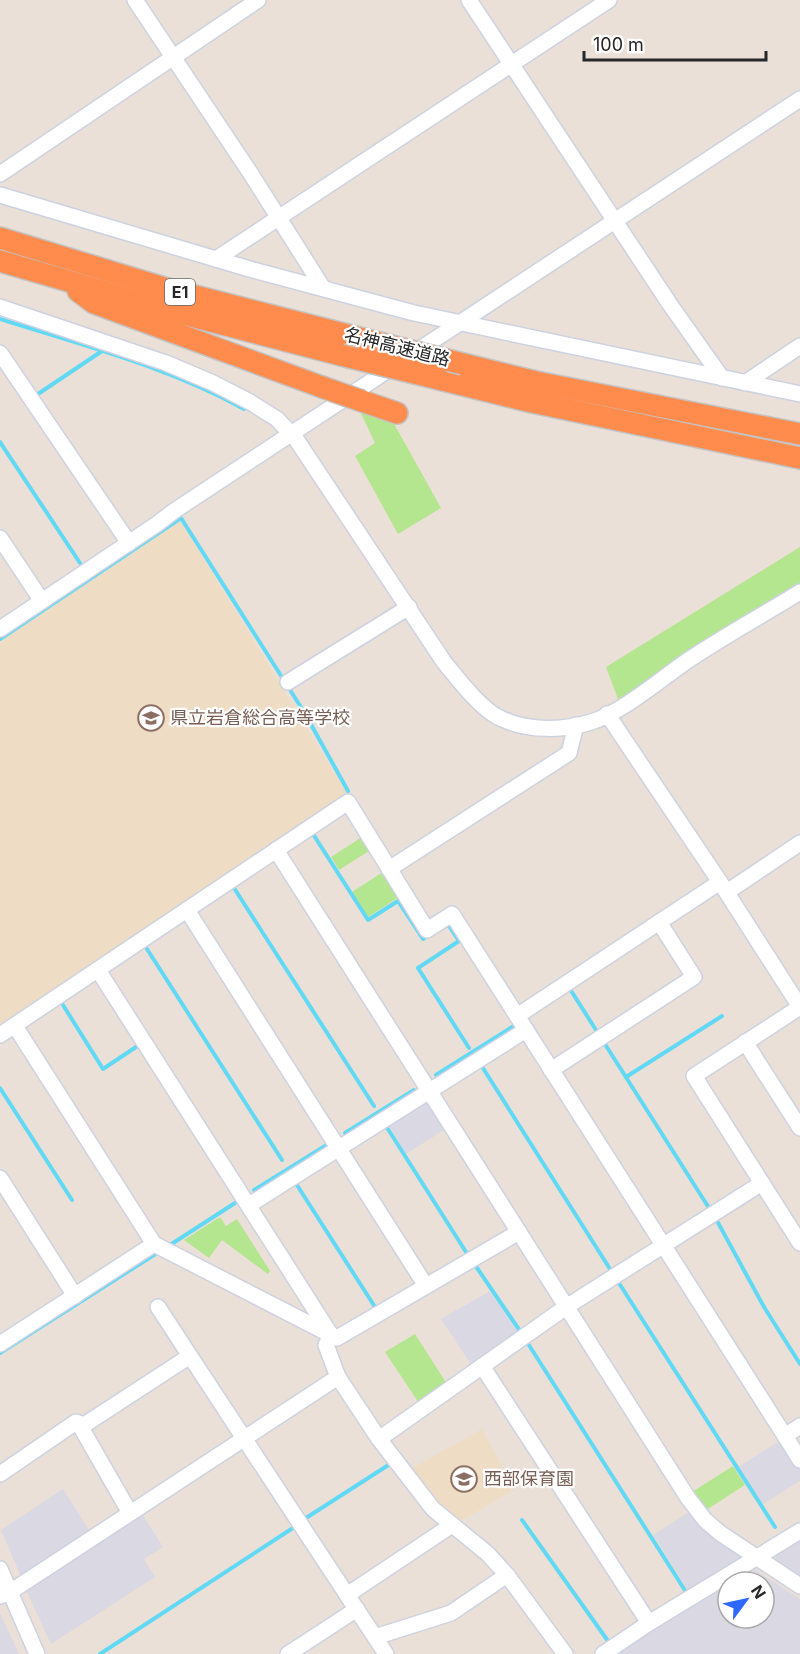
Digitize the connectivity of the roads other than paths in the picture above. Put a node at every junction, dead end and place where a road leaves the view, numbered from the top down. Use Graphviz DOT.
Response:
graph roads {
  1 [pos="135,0"];
  2 [pos="258,0"];
  3 [pos="469,0"];
  4 [pos="609,0"];
  5 [pos="173,58"];
  6 [pos="511,65"];
  7 [pos="800,99"];
  8 [pos="0,174"];
  9 [pos="0,195"];
  10 [pos="279,218"];
  11 [pos="614,221"];
  12 [pos="0,238"];
  13 [pos="216,259"];
  14 [pos="0,261"];
  15 [pos="62,278"];
  16 [pos="323,288"];
  17 [pos="0,307"];
  18 [pos="460,322"];
  19 [pos="800,346"];
  20 [pos="0,353"];
  21 [pos="722,378"];
  22 [pos="745,383"];
  23 [pos="800,394"];
  24 [pos="397,413"];
  25 [pos="800,434"];
  26 [pos="292,435"];
  27 [pos="800,458"];
  28 [pos="0,538"];
  29 [pos="129,543"];
  30 [pos="800,592"];
  31 [pos="42,601"];
  32 [pos="409,607"];
  33 [pos="0,629"];
  34 [pos="288,682"];
  35 [pos="607,714"];
  36 [pos="576,725"];
  37 [pos="800,843"];
  38 [pos="276,850"];
  39 [pos="389,869"];
  40 [pos="724,887"];
  41 [pos="187,910"];
  42 [pos="660,922"];
  43 [pos="98,970"];
  44 [pos="800,1007"];
  45 [pos="517,1016"];
  46 [pos="15,1026"];
  47 [pos="526,1030"];
  48 [pos="0,1035"];
  49 [pos="745,1042"];
  50 [pos="551,1070"];
  51 [pos="429,1092"];
  52 [pos="800,1128"];
  53 [pos="339,1149"];
  54 [pos="0,1178"];
  55 [pos="762,1183"];
  56 [pos="249,1205"];
  57 [pos="519,1232"];
  58 [pos="800,1243"];
  59 [pos="154,1244"];
  60 [pos="663,1246"];
  61 [pos="426,1286"];
  62 [pos="75,1296"];
  63 [pos="158,1307"];
  64 [pos="566,1307"];
  65 [pos="331,1335"];
  66 [pos="0,1344"];
  67 [pos="190,1356"];
  68 [pos="482,1366"];
  69 [pos="338,1377"];
  70 [pos="79,1424"];
  71 [pos="800,1426"];
  72 [pos="785,1436"];
  73 [pos="244,1438"];
  74 [pos="379,1439"];
  75 [pos="800,1460"];
  76 [pos="0,1474"];
  77 [pos="130,1513"];
  78 [pos="452,1525"];
  79 [pos="800,1530"];
  80 [pos="755,1557"];
  81 [pos="0,1569"];
  82 [pos="507,1575"];
  83 [pos="800,1586"];
  84 [pos="5,1594"];
  85 [pos="347,1595"];
  86 [pos="357,1609"];
  87 [pos="649,1623"];
  88 [pos="375,1637"];
  89 [pos="37,1654"];
  90 [pos="288,1654"];
  91 [pos="386,1654"];
  92 [pos="565,1654"];
  93 [pos="603,1654"];
  1 -- 5 [label="street"];
  2 -- 5 [label="street"];
  3 -- 6 [label="street"];
  4 -- 6 [label="street"];
  5 -- 8 [label="street"];
  5 -- 10 [label="street"];
  6 -- 10 [label="street"];
  6 -- 11 [label="street"];
  7 -- 11 [label="street"];
  9 -- 13 [label="street"];
  10 -- 13 [label="street"];
  10 -- 16 [label="street"];
  11 -- 18 [label="street"];
  11 -- 21 [label="street"];
  12 -- 25 [label="highway, 名神高速道路 / E1, bridge"];
  13 -- 16 [label="street"];
  14 -- 15 [label="highway, 名神高速道路 / E1"];
  15 -- 24 [label="highway, bridge"];
  15 -- 27 [label="highway, 名神高速道路 / E1, bridge"];
  16 -- 18 [label="street"];
  17 -- 26 [label="street"];
  18 -- 21 [label="street"];
  18 -- 26 [label="street"];
  19 -- 22 [label="street"];
  20 -- 29 [label="street"];
  21 -- 22 [label="street"];
  22 -- 23 [label="street"];
  26 -- 29 [label="street"];
  26 -- 32 [label="street"];
  28 -- 31 [label="street"];
  29 -- 31 [label="street"];
  30 -- 35 [label="street"];
  31 -- 33 [label="street"];
  32 -- 34 [label="street"];
  32 -- 36 [label="street"];
  35 -- 36 [label="street"];
  35 -- 40 [label="street"];
  36 -- 39 [label="street"];
  37 -- 40 [label="street"];
  38 -- 39 [label="street"];
  38 -- 41 [label="street"];
  38 -- 51 [label="street"];
  39 -- 45 [label="street"];
  40 -- 42 [label="street"];
  40 -- 44 [label="street"];
  41 -- 43 [label="street"];
  41 -- 53 [label="street"];
  42 -- 45 [label="street"];
  42 -- 50 [label="street"];
  43 -- 46 [label="street"];
  43 -- 56 [label="street"];
  44 -- 49 [label="street"];
  45 -- 47 [label="street"];
  46 -- 48 [label="street"];
  46 -- 59 [label="street"];
  47 -- 50 [label="street"];
  47 -- 51 [label="street"];
  49 -- 52 [label="street"];
  49 -- 55 [label="street"];
  50 -- 60 [label="street"];
  51 -- 53 [label="street"];
  51 -- 57 [label="street"];
  53 -- 56 [label="street"];
  53 -- 61 [label="street"];
  54 -- 62 [label="street"];
  55 -- 58 [label="street"];
  55 -- 60 [label="street"];
  56 -- 65 [label="street"];
  57 -- 61 [label="street"];
  57 -- 64 [label="street"];
  59 -- 62 [label="street"];
  59 -- 65 [label="street"];
  60 -- 64 [label="street"];
  60 -- 72 [label="street"];
  61 -- 65 [label="street"];
  62 -- 66 [label="street"];
  63 -- 67 [label="street"];
  64 -- 68 [label="street"];
  64 -- 80 [label="street"];
  65 -- 69 [label="street"];
  67 -- 70 [label="street"];
  67 -- 73 [label="street"];
  68 -- 74 [label="street"];
  68 -- 87 [label="street"];
  69 -- 73 [label="street"];
  69 -- 74 [label="street"];
  70 -- 76 [label="street"];
  70 -- 77 [label="street"];
  71 -- 72 [label="street"];
  72 -- 75 [label="street"];
  73 -- 77 [label="street"];
  73 -- 85 [label="street"];
  74 -- 78 [label="street"];
  77 -- 84 [label="street"];
  78 -- 82 [label="street"];
  78 -- 85 [label="street"];
  79 -- 80 [label="street"];
  80 -- 83 [label="street"];
  80 -- 87 [label="street"];
  81 -- 84 [label="street"];
  82 -- 88 [label="street"];
  82 -- 92 [label="street"];
  84 -- 89 [label="street"];
  85 -- 86 [label="street"];
  86 -- 88 [label="street"];
  86 -- 90 [label="street"];
  87 -- 93 [label="street"];
  88 -- 91 [label="street"];
}
